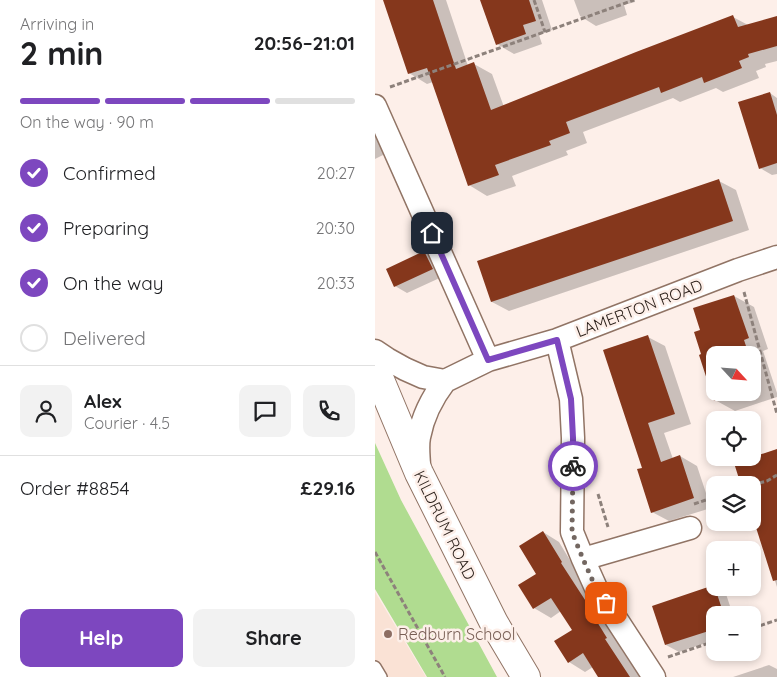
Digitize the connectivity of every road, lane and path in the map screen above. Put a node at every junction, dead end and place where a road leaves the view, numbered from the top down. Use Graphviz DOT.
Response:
graph roads {
  1 [pos="534,0"];
  2 [pos="634,0"];
  3 [pos="545,32"];
  4 [pos="379,98"];
  5 [pos="777,257"];
  6 [pos="738,270"];
  7 [pos="557,340"];
  8 [pos="375,351"];
  9 [pos="488,360"];
  10 [pos="375,368"];
  11 [pos="445,381"];
  12 [pos="777,414"];
  13 [pos="419,473"];
  14 [pos="777,476"];
  15 [pos="761,483"];
  16 [pos="572,493"];
  17 [pos="706,500"];
  18 [pos="693,504"];
  19 [pos="690,528"];
  20 [pos="610,533"];
  21 [pos="375,552"];
  22 [pos="583,559"];
  23 [pos="777,620"];
  24 [pos="761,625"];
  25 [pos="706,645"];
  26 [pos="375,667"];
  27 [pos="650,671"];
  28 [pos="381,677"];
  29 [pos="445,677"];
  30 [pos="526,677"];
  1 -- 3 [label="path"];
  2 -- 3 [label="path"];
  3 -- 4 [label="path"];
  4 -- 9 [label="street"];
  5 -- 6 [label="street, LAMERTON ROAD"];
  6 -- 7 [label="street, LAMERTON ROAD"];
  6 -- 12 [label="path"];
  7 -- 9 [label="street, LAMERTON ROAD"];
  7 -- 16 [label="street"];
  8 -- 11 [label="street"];
  9 -- 11 [label="street, LAMERTON ROAD"];
  10 -- 13 [label="street, KILDRUM ROAD"];
  11 -- 13 [label="street"];
  13 -- 30 [label="street, KILDRUM ROAD"];
  14 -- 15 [label="path"];
  16 -- 20 [label="path"];
  16 -- 22 [label="street"];
  17 -- 18 [label="path"];
  19 -- 22 [label="street"];
  21 -- 29 [label="path"];
  22 -- 27 [label="street"];
  23 -- 24 [label="path"];
  25 -- 27 [label="path"];
  26 -- 28 [label="lane"];
}
